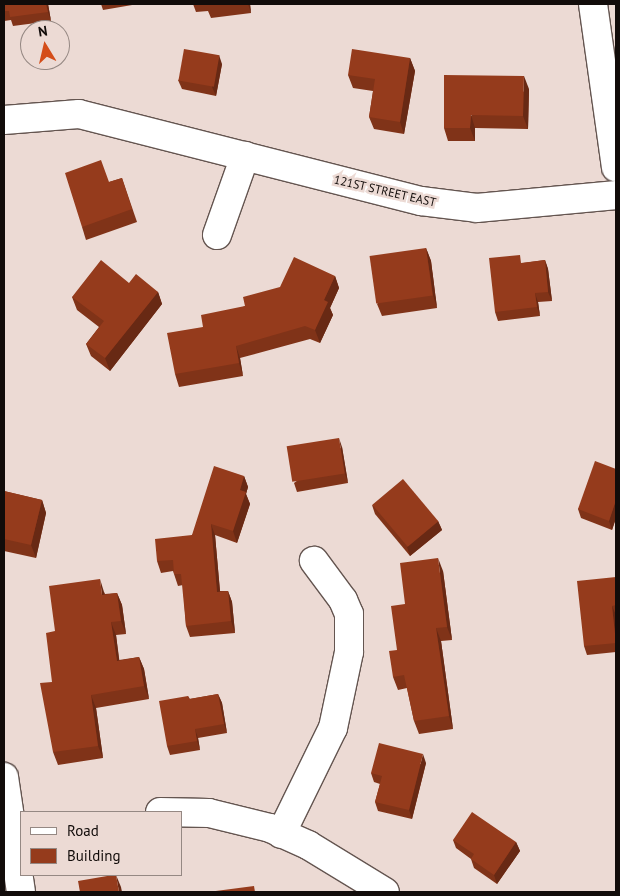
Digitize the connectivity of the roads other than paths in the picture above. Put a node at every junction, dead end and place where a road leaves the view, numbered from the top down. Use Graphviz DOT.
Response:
graph roads {
  1 [pos="593,4"];
  2 [pos="4,120"];
  3 [pos="245,156"];
  4 [pos="616,167"];
  5 [pos="616,195"];
  6 [pos="217,235"];
  7 [pos="314,561"];
  8 [pos="4,777"];
  9 [pos="182,813"];
  10 [pos="12,834"];
  11 [pos="281,834"];
  12 [pos="21,892"];
  13 [pos="385,892"];
  1 -- 4 [label="street"];
  2 -- 3 [label="street, 121ST STREET EAST"];
  3 -- 5 [label="street, 121ST STREET EAST"];
  3 -- 6 [label="street"];
  7 -- 11 [label="street"];
  8 -- 10 [label="street"];
  9 -- 11 [label="street"];
  10 -- 12 [label="street"];
  11 -- 13 [label="street"];
}
